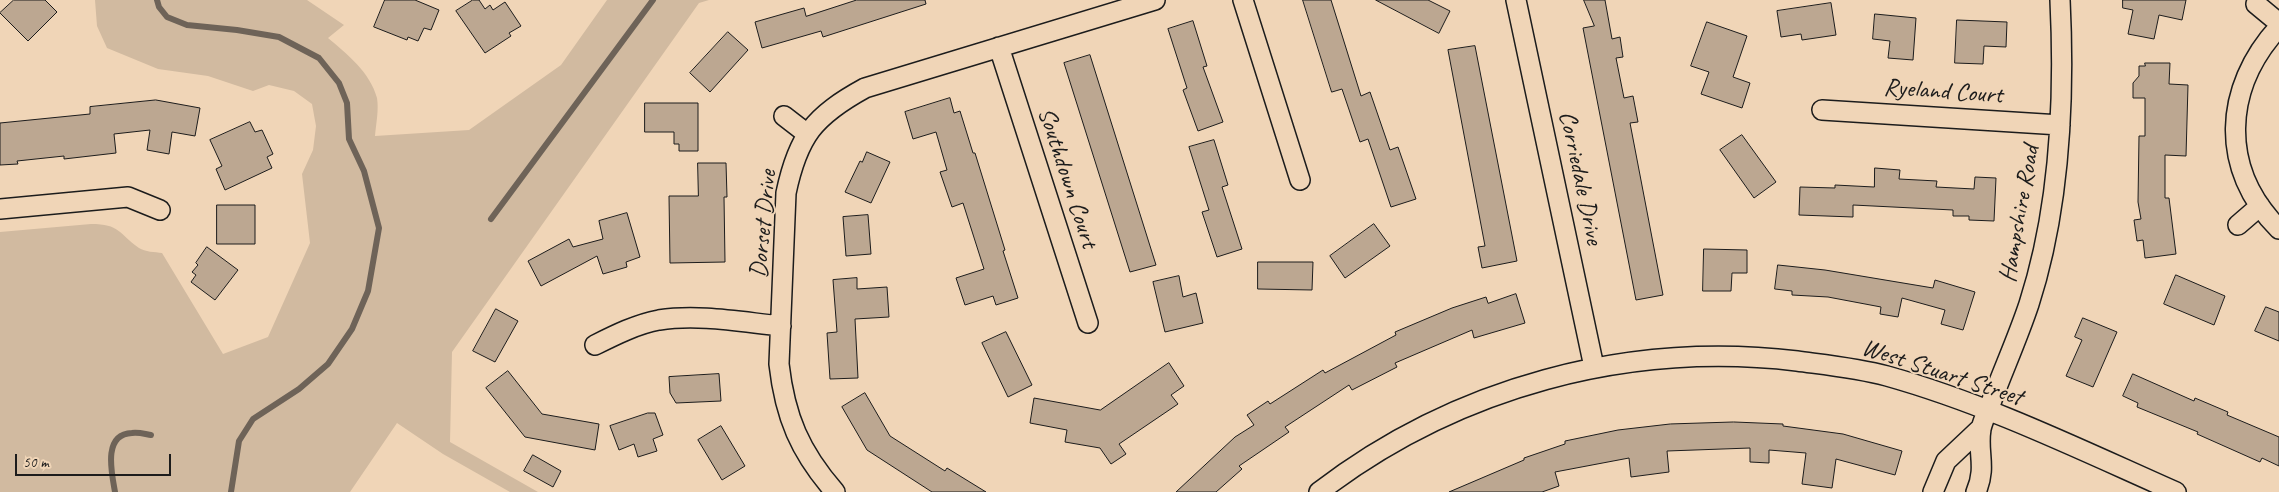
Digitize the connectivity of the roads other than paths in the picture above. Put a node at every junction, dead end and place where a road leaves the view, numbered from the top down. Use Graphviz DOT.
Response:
graph roads {
  1 [pos="1155,0"];
  2 [pos="1243,0"];
  3 [pos="1516,0"];
  4 [pos="2060,0"];
  5 [pos="2256,4"];
  6 [pos="2279,23"];
  7 [pos="2279,27"];
  8 [pos="1000,47"];
  9 [pos="1822,110"];
  10 [pos="784,116"];
  11 [pos="2060,125"];
  12 [pos="806,133"];
  13 [pos="1300,180"];
  14 [pos="2260,206"];
  15 [pos="0,209"];
  16 [pos="160,210"];
  17 [pos="2238,225"];
  18 [pos="2279,229"];
  19 [pos="1088,323"];
  20 [pos="781,326"];
  21 [pos="595,345"];
  22 [pos="1594,367"];
  23 [pos="1985,420"];
  24 [pos="835,492"];
  25 [pos="1320,492"];
  26 [pos="1934,492"];
  27 [pos="1976,492"];
  28 [pos="2176,492"];
  1 -- 8 [label="street, Dorset Drive"];
  2 -- 13 [label="street"];
  3 -- 22 [label="street, Corriedale Drive"];
  4 -- 11 [label="street, Hampshire Road"];
  5 -- 6 [label="street"];
  7 -- 14 [label="street"];
  8 -- 12 [label="street, Dorset Drive"];
  8 -- 19 [label="street, Southdown Court"];
  9 -- 11 [label="street, Ryeland Court"];
  10 -- 12 [label="street"];
  11 -- 23 [label="street, Hampshire Road"];
  12 -- 20 [label="street, Dorset Drive"];
  14 -- 17 [label="street"];
  14 -- 18 [label="street"];
  15 -- 16 [label="street"];
  20 -- 21 [label="street"];
  20 -- 24 [label="street, Dorset Drive"];
  22 -- 23 [label="street, West Stuart Street"];
  22 -- 25 [label="street, West Stuart Street"];
  23 -- 26 [label="street, Hampshire Road"];
  23 -- 27 [label="street, Hampshire Road"];
  23 -- 28 [label="street, West Stuart Street"];
}
